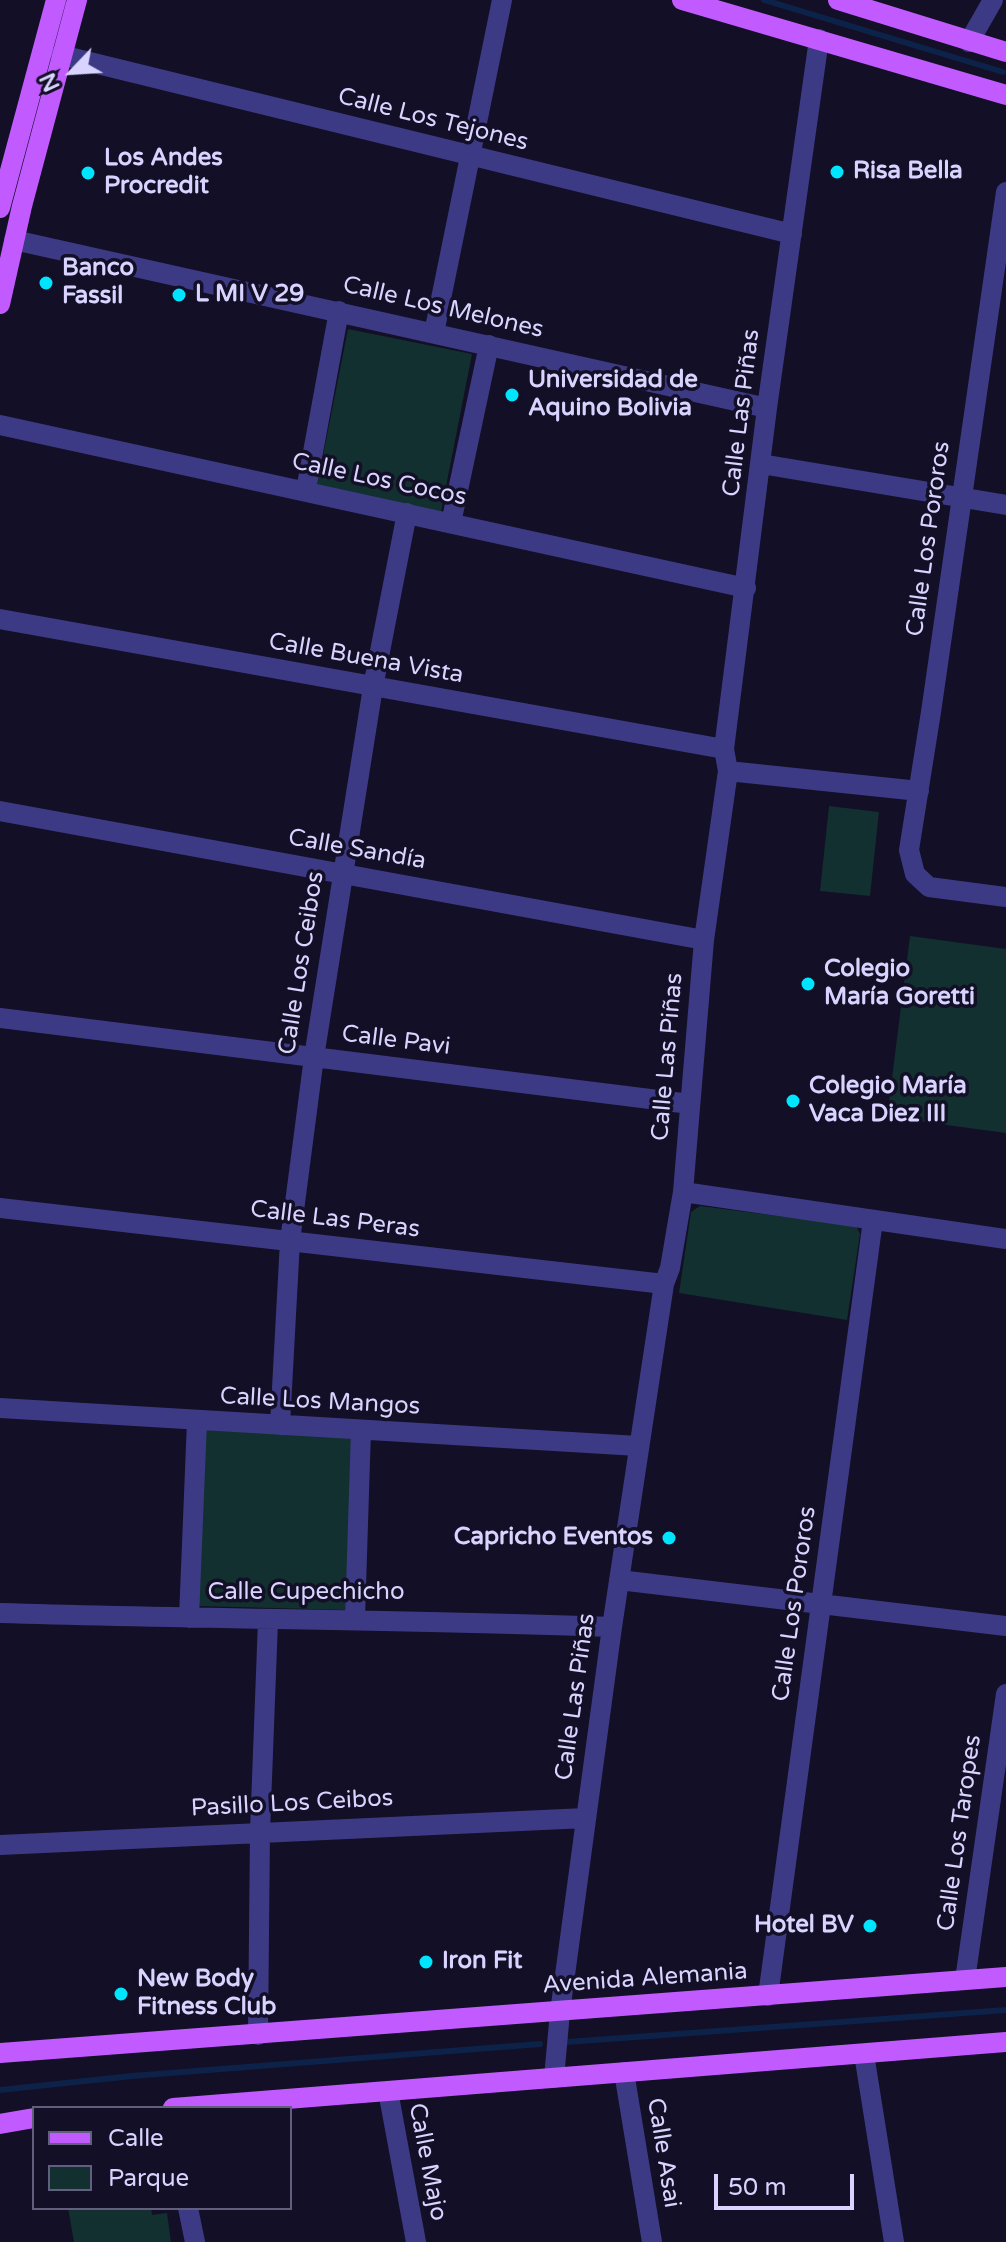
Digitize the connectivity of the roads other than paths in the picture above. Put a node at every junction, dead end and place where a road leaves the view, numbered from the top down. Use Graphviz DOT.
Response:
graph roads {
  1 [pos="56,0"];
  2 [pos="77,0"];
  3 [pos="502,0"];
  4 [pos="682,0"];
  5 [pos="838,0"];
  6 [pos="993,0"];
  7 [pos="819,39"];
  8 [pos="969,42"];
  9 [pos="1006,52"];
  10 [pos="61,55"];
  11 [pos="1006,95"];
  12 [pos="469,156"];
  13 [pos="1006,192"];
  14 [pos="0,208"];
  15 [pos="792,234"];
  16 [pos="14,240"];
  17 [pos="0,304"];
  18 [pos="339,311"];
  19 [pos="434,333"];
  20 [pos="489,345"];
  21 [pos="767,408"];
  22 [pos="0,425"];
  23 [pos="761,464"];
  24 [pos="306,490"];
  25 [pos="960,498"];
  26 [pos="1006,505"];
  27 [pos="407,513"];
  28 [pos="451,523"];
  29 [pos="746,588"];
  30 [pos="0,619"];
  31 [pos="373,687"];
  32 [pos="724,749"];
  33 [pos="728,771"];
  34 [pos="919,791"];
  35 [pos="0,811"];
  36 [pos="342,874"];
  37 [pos="1006,897"];
  38 [pos="704,940"];
  39 [pos="0,1018"];
  40 [pos="314,1057"];
  41 [pos="690,1104"];
  42 [pos="683,1192"];
  43 [pos="0,1208"];
  44 [pos="873,1220"];
  45 [pos="1006,1239"];
  46 [pos="290,1241"];
  47 [pos="664,1284"];
  48 [pos="0,1408"];
  49 [pos="197,1421"];
  50 [pos="280,1425"];
  51 [pos="361,1430"];
  52 [pos="638,1446"];
  53 [pos="619,1580"];
  54 [pos="821,1604"];
  55 [pos="0,1613"];
  56 [pos="189,1618"];
  57 [pos="355,1618"];
  58 [pos="268,1621"];
  59 [pos="1006,1626"];
  60 [pos="612,1627"];
  61 [pos="1006,1694"];
  62 [pos="586,1818"];
  63 [pos="260,1831"];
  64 [pos="0,1845"];
  65 [pos="1006,1977"];
  66 [pos="965,1980"];
  67 [pos="768,1996"];
  68 [pos="560,2012"];
  69 [pos="258,2035"];
  70 [pos="1006,2042"];
  71 [pos="0,2053"];
  72 [pos="864,2054"];
  73 [pos="624,2072"];
  74 [pos="554,2078"];
  75 [pos="388,2091"];
  76 [pos="198,2106"];
  77 [pos="32,2118"];
  78 [pos="0,2124"];
  79 [pos="188,2210"];
  80 [pos="195,2242"];
  81 [pos="416,2242"];
  82 [pos="652,2242"];
  83 [pos="894,2242"];
  1 -- 14 [label="main road"];
  2 -- 10 [label="main road"];
  3 -- 12 [label="street"];
  4 -- 7 [label="main road"];
  5 -- 8 [label="main road"];
  6 -- 8 [label="street"];
  7 -- 11 [label="main road"];
  7 -- 15 [label="street, Calle Las Piñas"];
  8 -- 9 [label="main road"];
  10 -- 12 [label="street, Calle Los Tejones"];
  10 -- 16 [label="main road"];
  12 -- 15 [label="street, Calle Los Tejones"];
  12 -- 19 [label="street"];
  13 -- 25 [label="street, Calle Los Pororos"];
  15 -- 21 [label="street, Calle Las Piñas"];
  16 -- 17 [label="main road"];
  16 -- 18 [label="street, Calle Los Melones"];
  18 -- 19 [label="street, Calle Los Melones"];
  18 -- 24 [label="street"];
  19 -- 20 [label="street, Calle Los Melones"];
  20 -- 21 [label="street, Calle Los Melones"];
  20 -- 28 [label="street"];
  21 -- 23 [label="street, Calle Las Piñas"];
  22 -- 24 [label="street, Calle Los Cocos"];
  23 -- 25 [label="street"];
  23 -- 29 [label="street, Calle Las Piñas"];
  24 -- 27 [label="street, Calle Los Cocos"];
  25 -- 26 [label="street"];
  25 -- 34 [label="street, Calle Los Pororos"];
  27 -- 28 [label="street, Calle Los Cocos"];
  27 -- 31 [label="street, Calle Los Ceibos"];
  28 -- 29 [label="street, Calle Los Cocos"];
  29 -- 32 [label="street, Calle Las Piñas"];
  30 -- 31 [label="street, Calle Buena Vista"];
  31 -- 32 [label="street, Calle Buena Vista"];
  31 -- 36 [label="street, Calle Los Ceibos"];
  32 -- 33 [label="street, Calle Las Piñas"];
  33 -- 34 [label="street"];
  33 -- 38 [label="street, Calle Las Piñas"];
  34 -- 37 [label="street, Calle Los Pororos"];
  35 -- 36 [label="street, Calle Sandía"];
  36 -- 38 [label="street, Calle Sandía"];
  36 -- 40 [label="street, Calle Los Ceibos"];
  38 -- 41 [label="street, Calle Las Piñas"];
  39 -- 40 [label="street, Calle Pavi"];
  40 -- 41 [label="street, Calle Pavi"];
  40 -- 46 [label="street, Calle Los Ceibos"];
  41 -- 42 [label="street, Calle Las Piñas"];
  42 -- 44 [label="street"];
  42 -- 47 [label="street, Calle Las Piñas"];
  43 -- 46 [label="street, Calle Las Peras"];
  44 -- 45 [label="street"];
  44 -- 54 [label="street, Calle Los Pororos"];
  46 -- 47 [label="street, Calle Las Peras"];
  46 -- 50 [label="street, Calle Los Ceibos"];
  47 -- 52 [label="street, Calle Las Piñas"];
  48 -- 49 [label="street, Calle Los Mangos"];
  49 -- 50 [label="street, Calle Los Mangos"];
  49 -- 56 [label="street"];
  50 -- 51 [label="street, Calle Los Mangos"];
  51 -- 52 [label="street, Calle Los Mangos"];
  51 -- 57 [label="street"];
  52 -- 53 [label="street, Calle Las Piñas"];
  53 -- 54 [label="street"];
  53 -- 60 [label="street, Calle Las Piñas"];
  54 -- 59 [label="street"];
  54 -- 67 [label="street, Calle Los Pororos"];
  55 -- 56 [label="street, Calle Cupechicho"];
  56 -- 58 [label="street, Calle Cupechicho"];
  57 -- 58 [label="street, Calle Cupechicho"];
  57 -- 60 [label="street, Calle Cupechicho"];
  58 -- 63 [label="street"];
  60 -- 62 [label="street, Calle Las Piñas"];
  61 -- 66 [label="street, Calle Los Taropes"];
  62 -- 63 [label="street, Pasillo Los Ceibos"];
  62 -- 68 [label="street, Calle Las Piñas"];
  63 -- 64 [label="street, Pasillo Los Ceibos"];
  63 -- 69 [label="street"];
  65 -- 66 [label="main road, Avenida Alemania"];
  66 -- 67 [label="main road, Avenida Alemania"];
  67 -- 68 [label="main road, Avenida Alemania"];
  68 -- 69 [label="main road, Avenida Alemania"];
  68 -- 74 [label="street, Calle Las Piñas"];
  69 -- 71 [label="main road, Avenida Alemania"];
  70 -- 72 [label="main road"];
  72 -- 73 [label="main road"];
  72 -- 83 [label="street"];
  73 -- 74 [label="main road"];
  73 -- 82 [label="street, Calle Asai"];
  74 -- 75 [label="main road"];
  75 -- 76 [label="main road"];
  75 -- 81 [label="street, Calle Majo"];
  77 -- 78 [label="main road"];
  79 -- 80 [label="street"];
}
